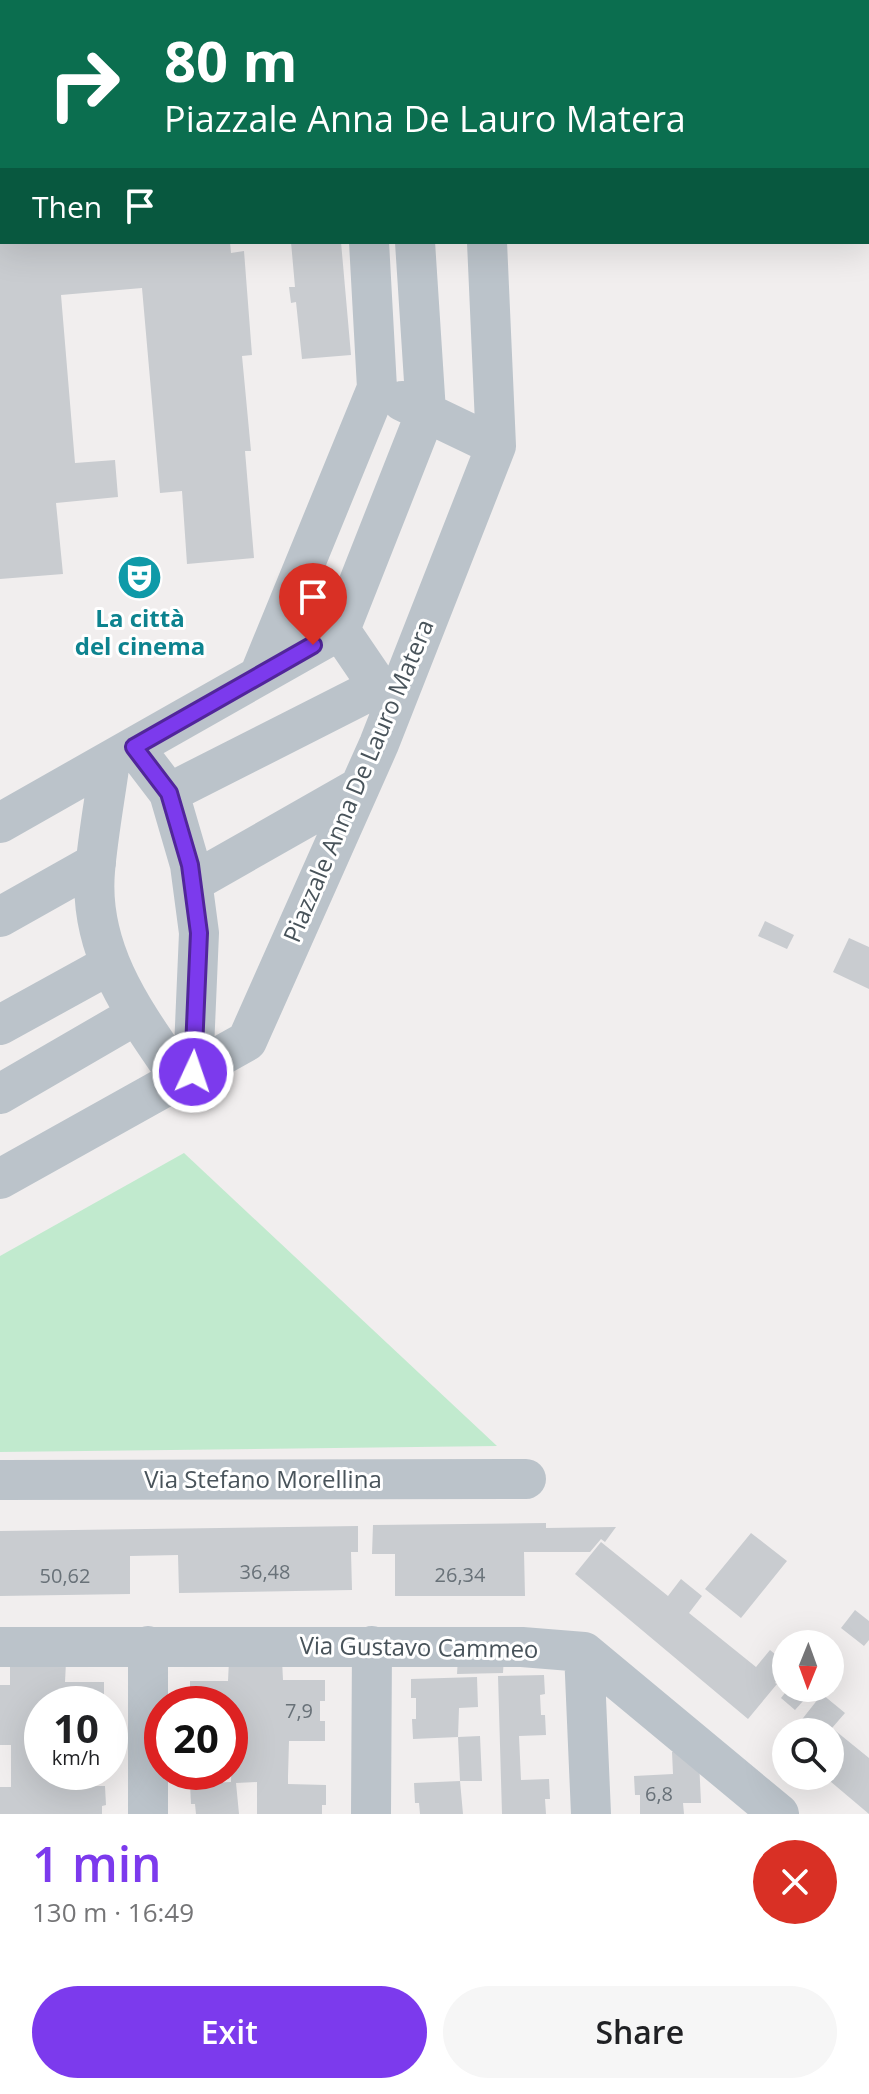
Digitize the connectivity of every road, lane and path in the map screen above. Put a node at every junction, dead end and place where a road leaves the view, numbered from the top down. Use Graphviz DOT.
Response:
graph roads {
  1 [pos="369,244"];
  2 [pos="415,244"];
  3 [pos="487,244"];
  4 [pos="377,388"];
  5 [pos="426,412"];
  6 [pos="496,446"];
  7 [pos="289,604"];
  8 [pos="340,630"];
  9 [pos="259,676"];
  10 [pos="385,698"];
  11 [pos="122,754"];
  12 [pos="360,787"];
  13 [pos="169,793"];
  14 [pos="0,823"];
  15 [pos="96,863"];
  16 [pos="193,882"];
  17 [pos="0,917"];
  18 [pos="109,965"];
  19 [pos="136,1015"];
  20 [pos="0,1025"];
  21 [pos="186,1075"];
  22 [pos="0,1094"];
  23 [pos="0,1179"];
  24 [pos="526,1479"];
  25 [pos="0,1480"];
  26 [pos="148,1646"];
  27 [pos="372,1646"];
  28 [pos="0,1647"];
  29 [pos="584,1652"];
  30 [pos="148,1814"];
  31 [pos="371,1814"];
  32 [pos="591,1814"];
  33 [pos="779,1814"];
  1 -- 4 [label="street"];
  2 -- 5 [label="street"];
  3 -- 6 [label="street, Piazzale Anna De Lauro Matera"];
  4 -- 5 [label="street"];
  4 -- 7 [label="street"];
  5 -- 6 [label="street"];
  5 -- 8 [label="street"];
  6 -- 10 [label="street, Piazzale Anna De Lauro Matera"];
  7 -- 8 [label="street"];
  7 -- 9 [label="street"];
  8 -- 9 [label="street"];
  8 -- 10 [label="street"];
  9 -- 11 [label="street"];
  10 -- 12 [label="street, Piazzale Anna De Lauro Matera"];
  10 -- 13 [label="street"];
  11 -- 13 [label="street"];
  11 -- 14 [label="street"];
  11 -- 15 [label="street"];
  12 -- 16 [label="street"];
  12 -- 21 [label="street, Piazzale Anna De Lauro Matera"];
  13 -- 16 [label="street"];
  15 -- 17 [label="street"];
  15 -- 18 [label="street"];
  16 -- 21 [label="street"];
  18 -- 19 [label="street"];
  18 -- 20 [label="street"];
  19 -- 21 [label="street"];
  19 -- 22 [label="street"];
  21 -- 23 [label="street, Piazzale Anna De Lauro Matera"];
  24 -- 25 [label="street, Via Stefano Morellina"];
  26 -- 27 [label="street, Via Gustavo Cammeo"];
  26 -- 28 [label="street, Via Gustavo Cammeo"];
  26 -- 30 [label="street"];
  27 -- 29 [label="street, Via Gustavo Cammeo"];
  27 -- 31 [label="street"];
  29 -- 32 [label="street"];
  29 -- 33 [label="street"];
}
